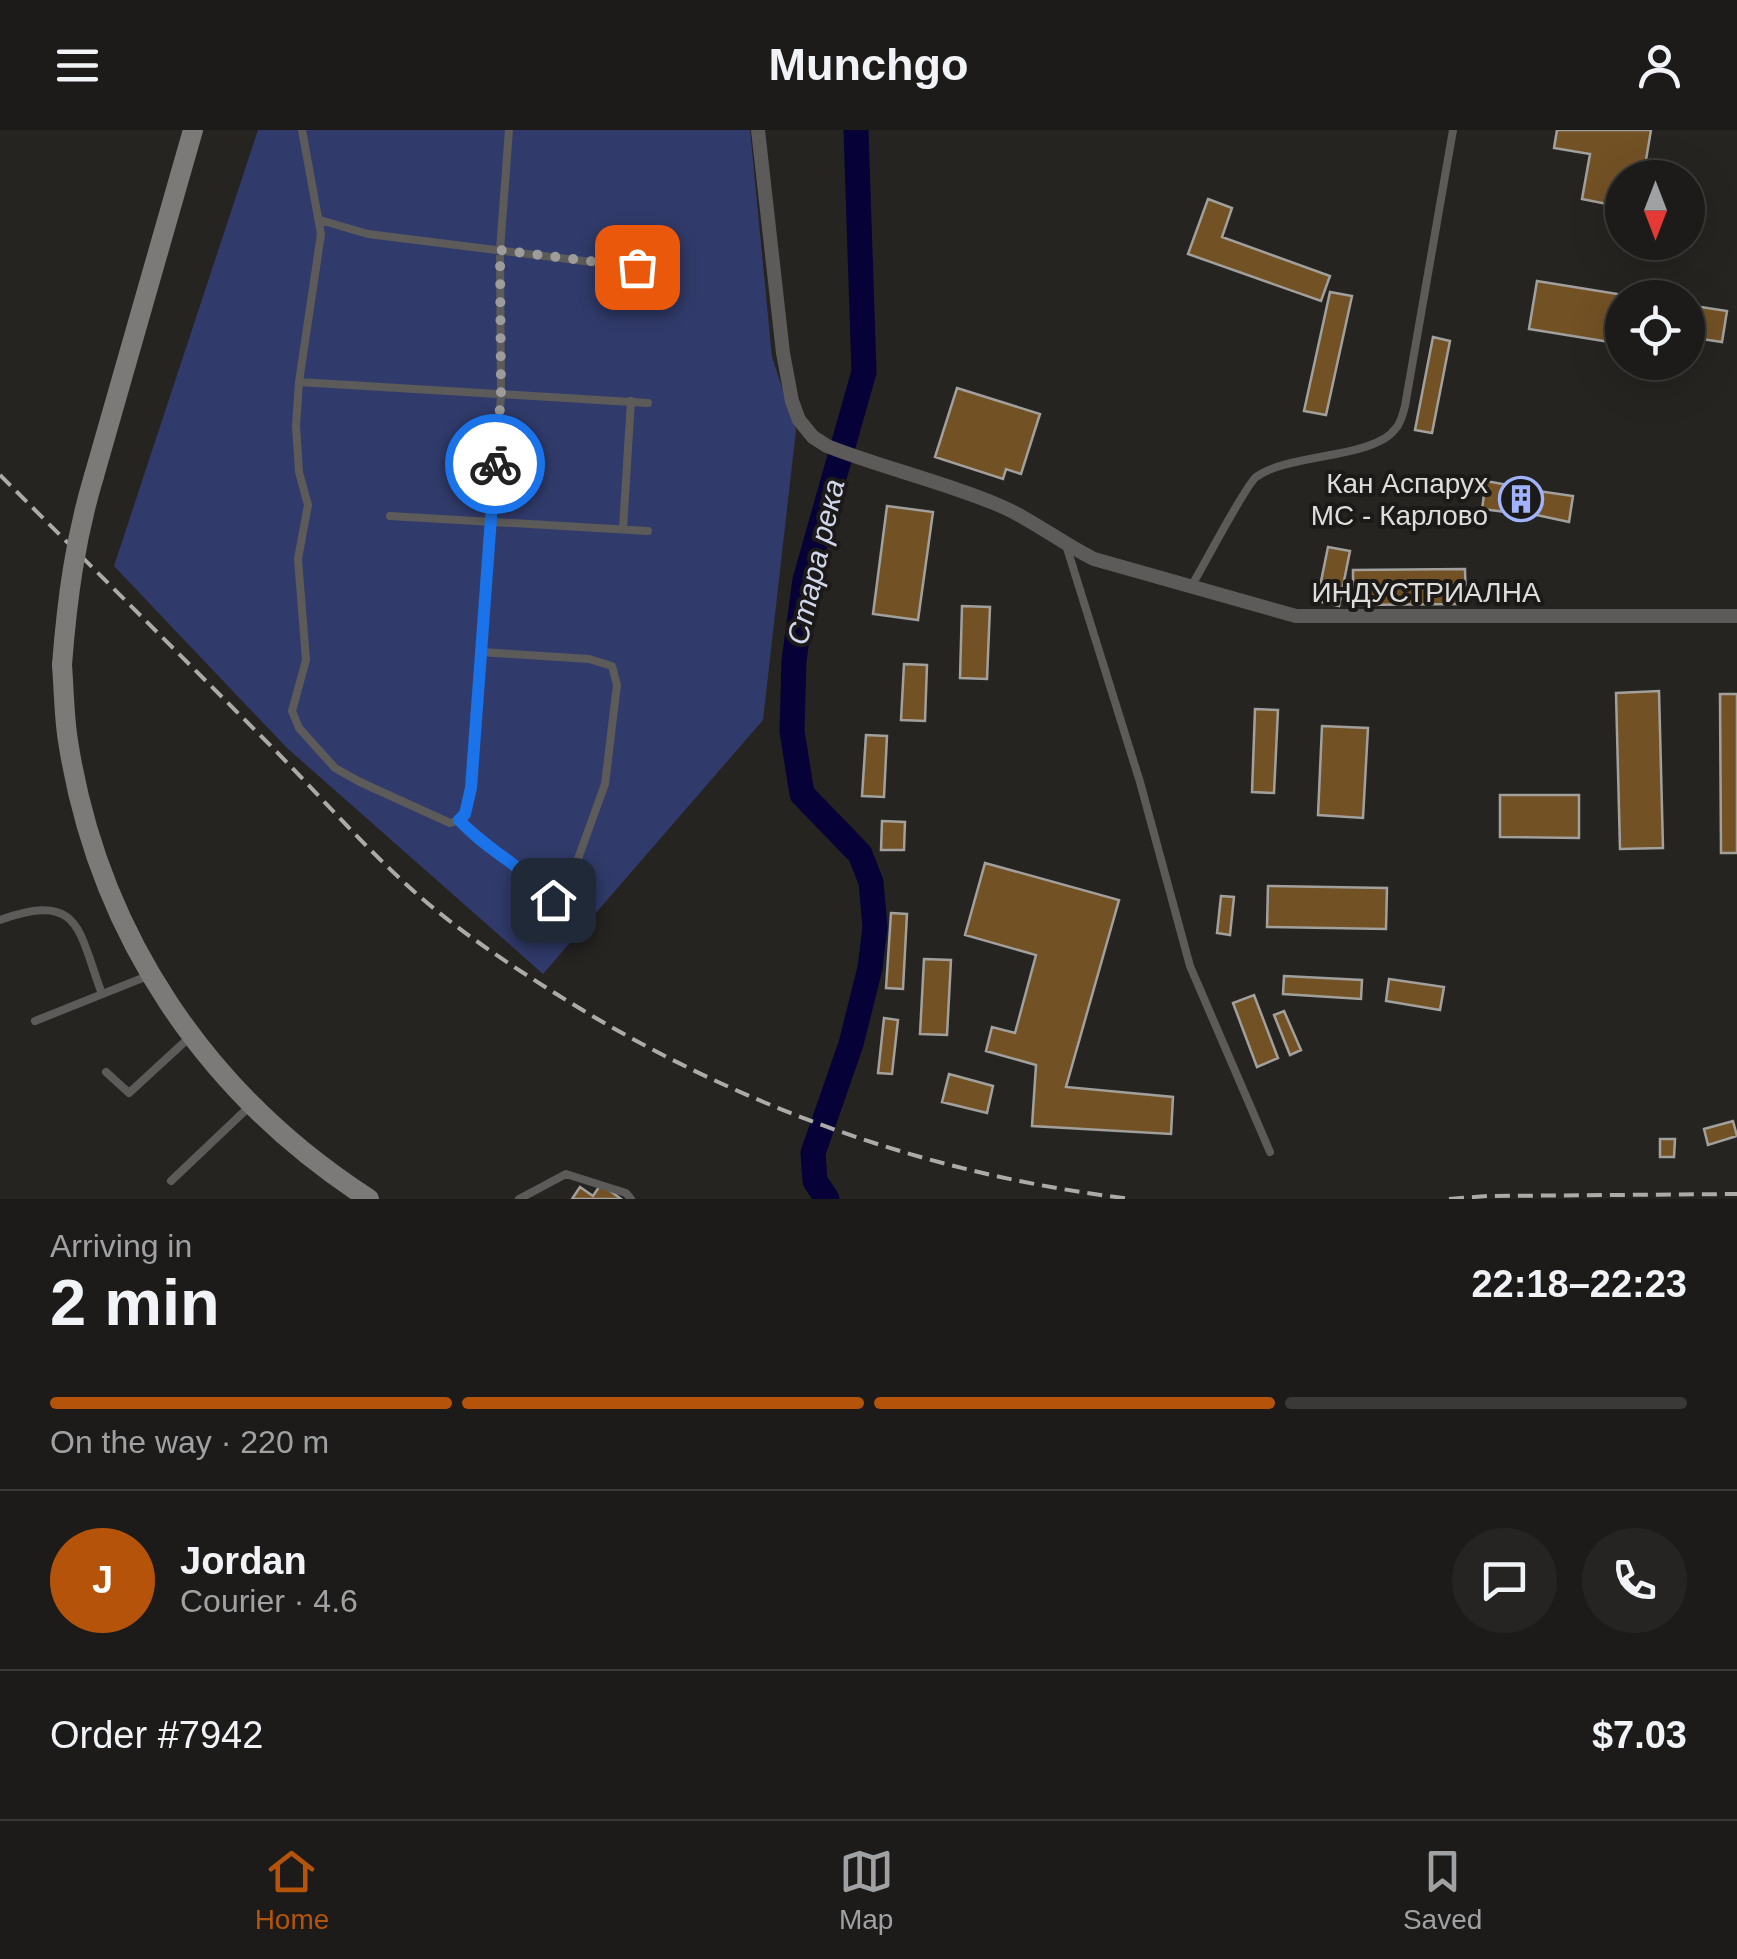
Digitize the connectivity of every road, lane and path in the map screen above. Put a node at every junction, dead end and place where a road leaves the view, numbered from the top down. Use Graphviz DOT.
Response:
graph roads {
  1 [pos="193,130"];
  2 [pos="302,130"];
  3 [pos="509,130"];
  4 [pos="758,130"];
  5 [pos="1454,130"];
  6 [pos="320,220"];
  7 [pos="500,250"];
  8 [pos="672,272"];
  9 [pos="299,382"];
  10 [pos="501,396"];
  11 [pos="632,402"];
  12 [pos="648,403"];
  13 [pos="390,516"];
  14 [pos="490,521"];
  15 [pos="623,528"];
  16 [pos="648,531"];
  17 [pos="1066,545"];
  18 [pos="1192,585"];
  19 [pos="1737,616"];
  20 [pos="481,652"];
  21 [pos="459,820"];
  22 [pos="0,920"];
  23 [pos="150,975"];
  24 [pos="102,994"];
  25 [pos="34,1020"];
  26 [pos="191,1036"];
  27 [pos="106,1072"];
  28 [pos="251,1105"];
  29 [pos="1270,1152"];
  30 [pos="171,1181"];
  31 [pos="369,1199"];
  32 [pos="520,1199"];
  33 [pos="631,1199"];
  1 -- 23 [label="main road, bridge"];
  2 -- 6 [label="lane"];
  3 -- 7 [label="lane"];
  4 -- 17 [label="street, ИНДУСТРИАЛНА"];
  5 -- 18 [label="lane"];
  6 -- 7 [label="lane"];
  6 -- 9 [label="lane"];
  7 -- 8 [label="lane"];
  7 -- 10 [label="lane"];
  9 -- 10 [label="lane"];
  9 -- 21 [label="lane"];
  10 -- 11 [label="lane"];
  10 -- 14 [label="lane"];
  11 -- 12 [label="lane"];
  11 -- 15 [label="lane"];
  13 -- 14 [label="lane"];
  14 -- 15 [label="lane"];
  14 -- 20 [label="lane"];
  15 -- 16 [label="lane"];
  17 -- 18 [label="street, ИНДУСТРИАЛНА"];
  17 -- 29 [label="lane"];
  18 -- 19 [label="street, ИНДУСТРИАЛНА"];
  20 -- 21 [label="lane"];
  20 -- 21 [label="lane"];
  22 -- 24 [label="lane"];
  23 -- 24 [label="lane"];
  23 -- 26 [label="main road"];
  24 -- 25 [label="lane"];
  26 -- 27 [label="lane"];
  26 -- 28 [label="main road"];
  28 -- 30 [label="lane"];
  28 -- 31 [label="main road"];
  32 -- 33 [label="lane"];
}
